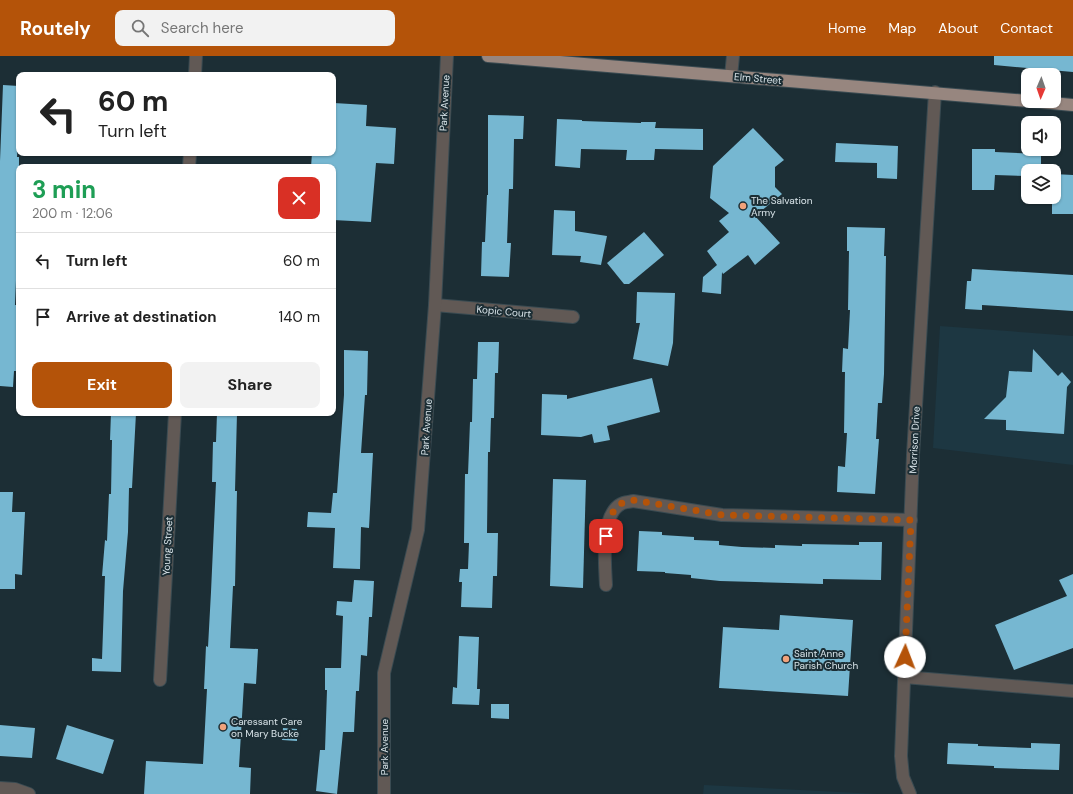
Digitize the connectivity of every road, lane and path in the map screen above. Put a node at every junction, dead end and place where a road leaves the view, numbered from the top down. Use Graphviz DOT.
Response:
graph roads {
  1 [pos="196,56"];
  2 [pos="447,56"];
  3 [pos="488,56"];
  4 [pos="733,56"];
  5 [pos="195,72"];
  6 [pos="731,76"];
  7 [pos="935,92"];
  8 [pos="1021,100"];
  9 [pos="1061,104"];
  10 [pos="1073,105"];
  11 [pos="435,305"];
  12 [pos="573,317"];
  13 [pos="175,416"];
  14 [pos="911,520"];
  15 [pos="606,585"];
  16 [pos="904,677"];
  17 [pos="160,680"];
  18 [pos="1073,691"];
  19 [pos="0,788"];
  20 [pos="908,791"];
  21 [pos="29,794"];
  22 [pos="384,794"];
  1 -- 5 [label="street"];
  2 -- 11 [label="street, Park Avenue"];
  3 -- 6 [label="main road, Elm Street"];
  4 -- 6 [label="street"];
  6 -- 7 [label="main road, Elm Street"];
  7 -- 8 [label="main road, Elm Street"];
  7 -- 14 [label="street, Morrison Drive"];
  9 -- 10 [label="main road, Elm Street"];
  11 -- 12 [label="street, Kopic Court"];
  11 -- 22 [label="street, Park Avenue"];
  13 -- 17 [label="street, Young Street"];
  14 -- 15 [label="street"];
  14 -- 16 [label="street, Morrison Drive"];
  16 -- 18 [label="street"];
  16 -- 20 [label="street, Morrison Drive"];
  19 -- 21 [label="street"];
}
